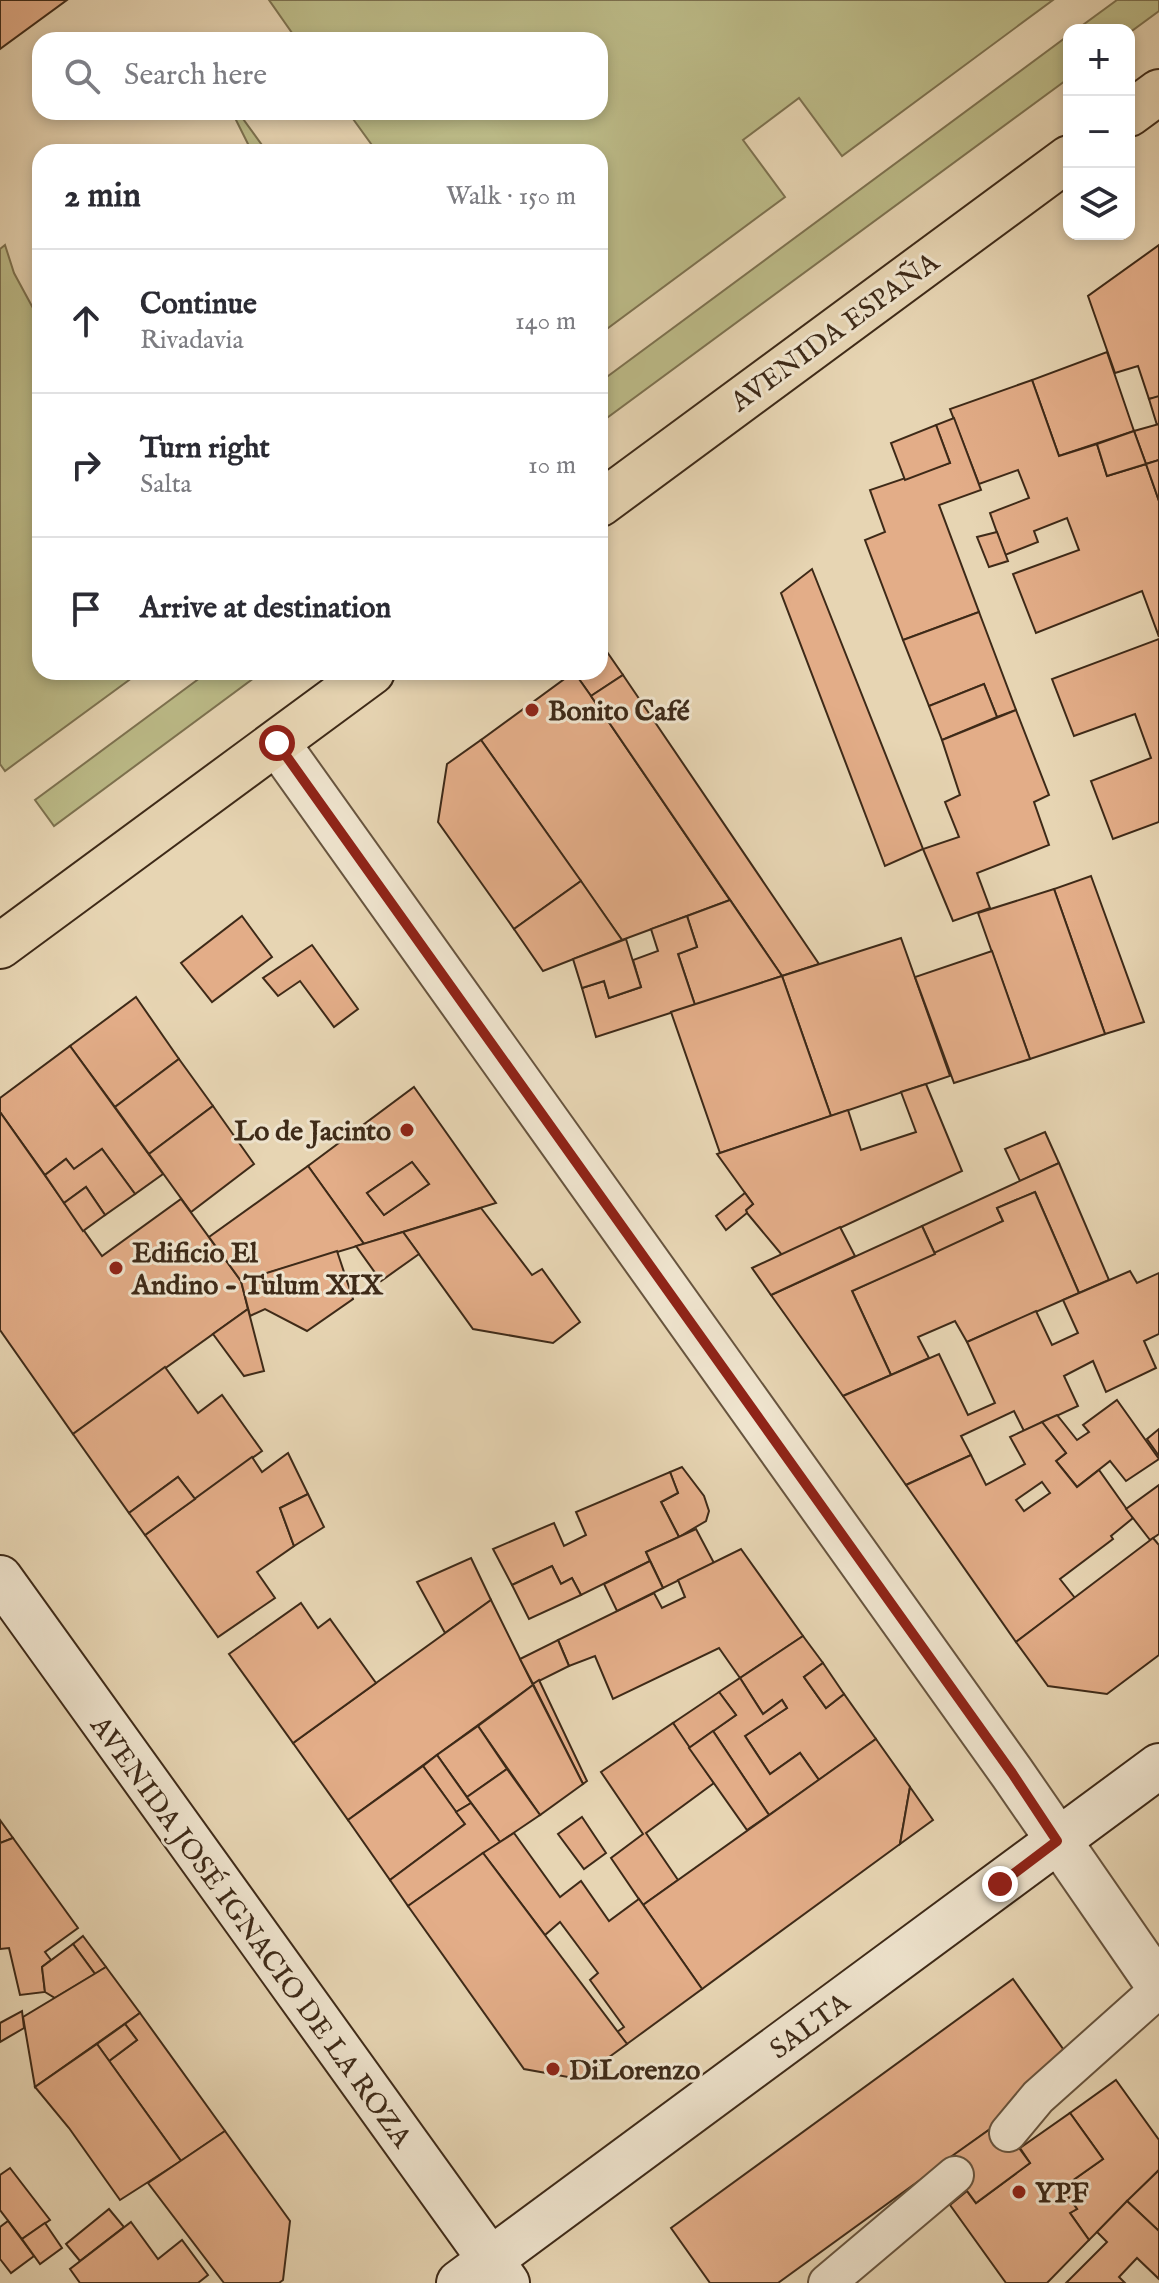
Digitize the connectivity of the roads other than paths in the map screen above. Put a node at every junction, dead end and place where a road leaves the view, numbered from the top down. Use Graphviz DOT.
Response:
graph roads {
  1 [pos="1159,92"];
  2 [pos="1135,110"];
  3 [pos="1063,162"];
  4 [pos="608,498"];
  5 [pos="361,680"];
  6 [pos="277,743"];
  7 [pos="0,946"];
  8 [pos="0,1578"];
  9 [pos="1159,1766"];
  10 [pos="1057,1841"];
  11 [pos="1159,1988"];
  12 [pos="1008,2133"];
  13 [pos="955,2175"];
  14 [pos="486,2275"];
  15 [pos="827,2283"];
  1 -- 2 [label="main road"];
  3 -- 4 [label="main road, AVENIDA ESPAÑA"];
  5 -- 6 [label="main road"];
  6 -- 7 [label="main road"];
  6 -- 10 [label="main road"];
  8 -- 14 [label="main road, AVENIDA JOSÉ IGNACIO DE LA ROZA"];
  9 -- 10 [label="main road, SALTA"];
  10 -- 11 [label="main road"];
  10 -- 14 [label="main road, SALTA"];
  11 -- 12 [label="lane"];
  13 -- 15 [label="lane"];
}
